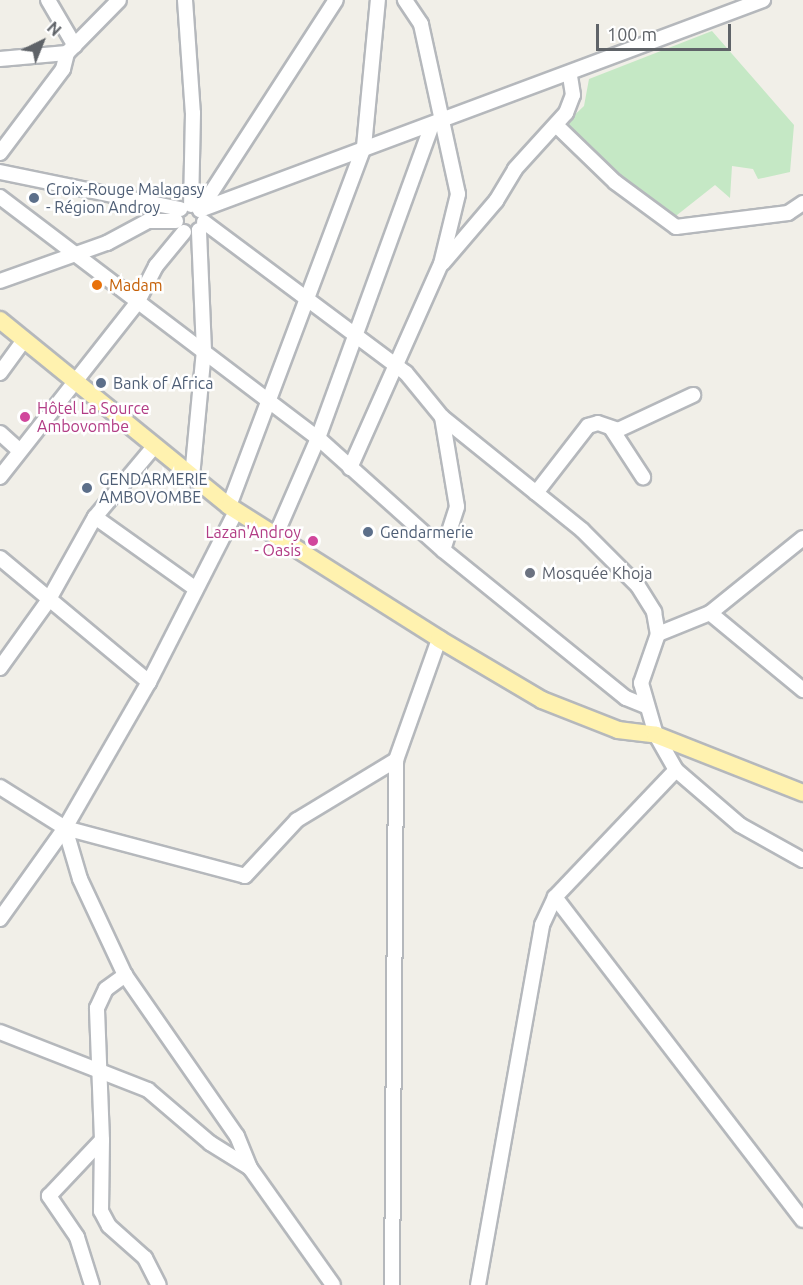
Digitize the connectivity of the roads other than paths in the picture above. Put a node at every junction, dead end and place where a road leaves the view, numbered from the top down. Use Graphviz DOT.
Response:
graph roads {
  1 [pos="48,0"];
  2 [pos="119,0"];
  3 [pos="185,0"];
  4 [pos="336,0"];
  5 [pos="378,0"];
  6 [pos="405,0"];
  7 [pos="763,0"];
  8 [pos="71,50"];
  9 [pos="0,59"];
  10 [pos="570,76"];
  11 [pos="438,122"];
  12 [pos="556,125"];
  13 [pos="364,147"];
  14 [pos="0,153"];
  15 [pos="0,172"];
  16 [pos="0,197"];
  17 [pos="803,203"];
  18 [pos="190,218"];
  19 [pos="71,253"];
  20 [pos="441,264"];
  21 [pos="0,281"];
  22 [pos="307,299"];
  23 [pos="136,303"];
  24 [pos="0,320"];
  25 [pos="354,336"];
  26 [pos="24,340"];
  27 [pos="204,351"];
  28 [pos="394,369"];
  29 [pos="0,374"];
  30 [pos="72,379"];
  31 [pos="693,395"];
  32 [pos="266,401"];
  33 [pos="442,417"];
  34 [pos="611,428"];
  35 [pos="0,434"];
  36 [pos="318,438"];
  37 [pos="153,448"];
  38 [pos="20,450"];
  39 [pos="350,468"];
  40 [pos="0,477"];
  41 [pos="192,477"];
  42 [pos="643,477"];
  43 [pos="537,493"];
  44 [pos="233,508"];
  45 [pos="95,517"];
  46 [pos="275,537"];
  47 [pos="802,541"];
  48 [pos="443,550"];
  49 [pos="0,558"];
  50 [pos="196,589"];
  51 [pos="48,600"];
  52 [pos="710,613"];
  53 [pos="658,634"];
  54 [pos="439,639"];
  55 [pos="0,668"];
  56 [pos="149,682"];
  57 [pos="803,690"];
  58 [pos="646,706"];
  59 [pos="656,735"];
  60 [pos="396,760"];
  61 [pos="676,770"];
  62 [pos="0,787"];
  63 [pos="803,793"];
  64 [pos="65,828"];
  65 [pos="803,860"];
  66 [pos="555,897"];
  67 [pos="0,919"];
  68 [pos="125,975"];
  69 [pos="0,1032"];
  70 [pos="102,1076"];
  71 [pos="102,1140"];
  72 [pos="250,1167"];
  73 [pos="803,1220"];
  74 [pos="92,1285"];
  75 [pos="159,1285"];
  76 [pos="333,1285"];
  77 [pos="392,1285"];
  78 [pos="478,1285"];
  1 -- 8 [label="street"];
  2 -- 8 [label="street"];
  3 -- 18 [label="street"];
  4 -- 18 [label="street"];
  5 -- 13 [label="street"];
  6 -- 11 [label="street"];
  7 -- 10 [label="street"];
  8 -- 9 [label="street"];
  8 -- 14 [label="street"];
  10 -- 11 [label="street"];
  10 -- 12 [label="street"];
  11 -- 13 [label="street"];
  11 -- 20 [label="street"];
  11 -- 25 [label="street"];
  12 -- 17 [label="street"];
  12 -- 20 [label="street"];
  13 -- 18 [label="street"];
  13 -- 22 [label="street"];
  15 -- 18 [label="street"];
  16 -- 19 [label="street"];
  18 -- 19 [label="street"];
  18 -- 22 [label="street"];
  18 -- 23 [label="street"];
  18 -- 27 [label="street"];
  19 -- 21 [label="street"];
  19 -- 23 [label="street"];
  20 -- 28 [label="street"];
  22 -- 25 [label="street"];
  22 -- 32 [label="street"];
  23 -- 27 [label="street"];
  23 -- 30 [label="street"];
  24 -- 26 [label="main road"];
  25 -- 28 [label="street"];
  25 -- 36 [label="street"];
  26 -- 29 [label="street"];
  26 -- 30 [label="main road"];
  27 -- 32 [label="street"];
  27 -- 41 [label="street"];
  28 -- 33 [label="street"];
  28 -- 39 [label="street"];
  30 -- 37 [label="main road"];
  30 -- 38 [label="street"];
  31 -- 34 [label="street"];
  32 -- 36 [label="street"];
  32 -- 44 [label="street"];
  33 -- 43 [label="street"];
  33 -- 48 [label="street"];
  34 -- 42 [label="street"];
  34 -- 43 [label="street"];
  35 -- 38 [label="street"];
  36 -- 39 [label="street"];
  36 -- 46 [label="street"];
  37 -- 41 [label="main road"];
  37 -- 45 [label="street"];
  38 -- 40 [label="street"];
  39 -- 48 [label="street"];
  41 -- 44 [label="main road"];
  43 -- 53 [label="street"];
  44 -- 46 [label="main road"];
  44 -- 50 [label="street"];
  45 -- 50 [label="street"];
  45 -- 51 [label="street"];
  46 -- 54 [label="main road"];
  47 -- 52 [label="street"];
  48 -- 58 [label="street"];
  49 -- 51 [label="street"];
  50 -- 56 [label="street"];
  51 -- 55 [label="street"];
  51 -- 56 [label="street"];
  52 -- 53 [label="street"];
  52 -- 57 [label="street"];
  53 -- 58 [label="street"];
  54 -- 59 [label="main road"];
  54 -- 60 [label="street"];
  56 -- 64 [label="street"];
  58 -- 59 [label="street"];
  59 -- 61 [label="street"];
  59 -- 63 [label="main road"];
  60 -- 64 [label="street"];
  60 -- 77 [label="street"];
  61 -- 65 [label="street"];
  61 -- 66 [label="street"];
  62 -- 64 [label="street"];
  64 -- 67 [label="street"];
  64 -- 68 [label="street"];
  66 -- 73 [label="street"];
  66 -- 78 [label="street"];
  68 -- 70 [label="street"];
  68 -- 72 [label="street"];
  69 -- 70 [label="street"];
  70 -- 71 [label="street"];
  70 -- 72 [label="street"];
  71 -- 74 [label="street"];
  71 -- 75 [label="street"];
  72 -- 76 [label="street"];
}
